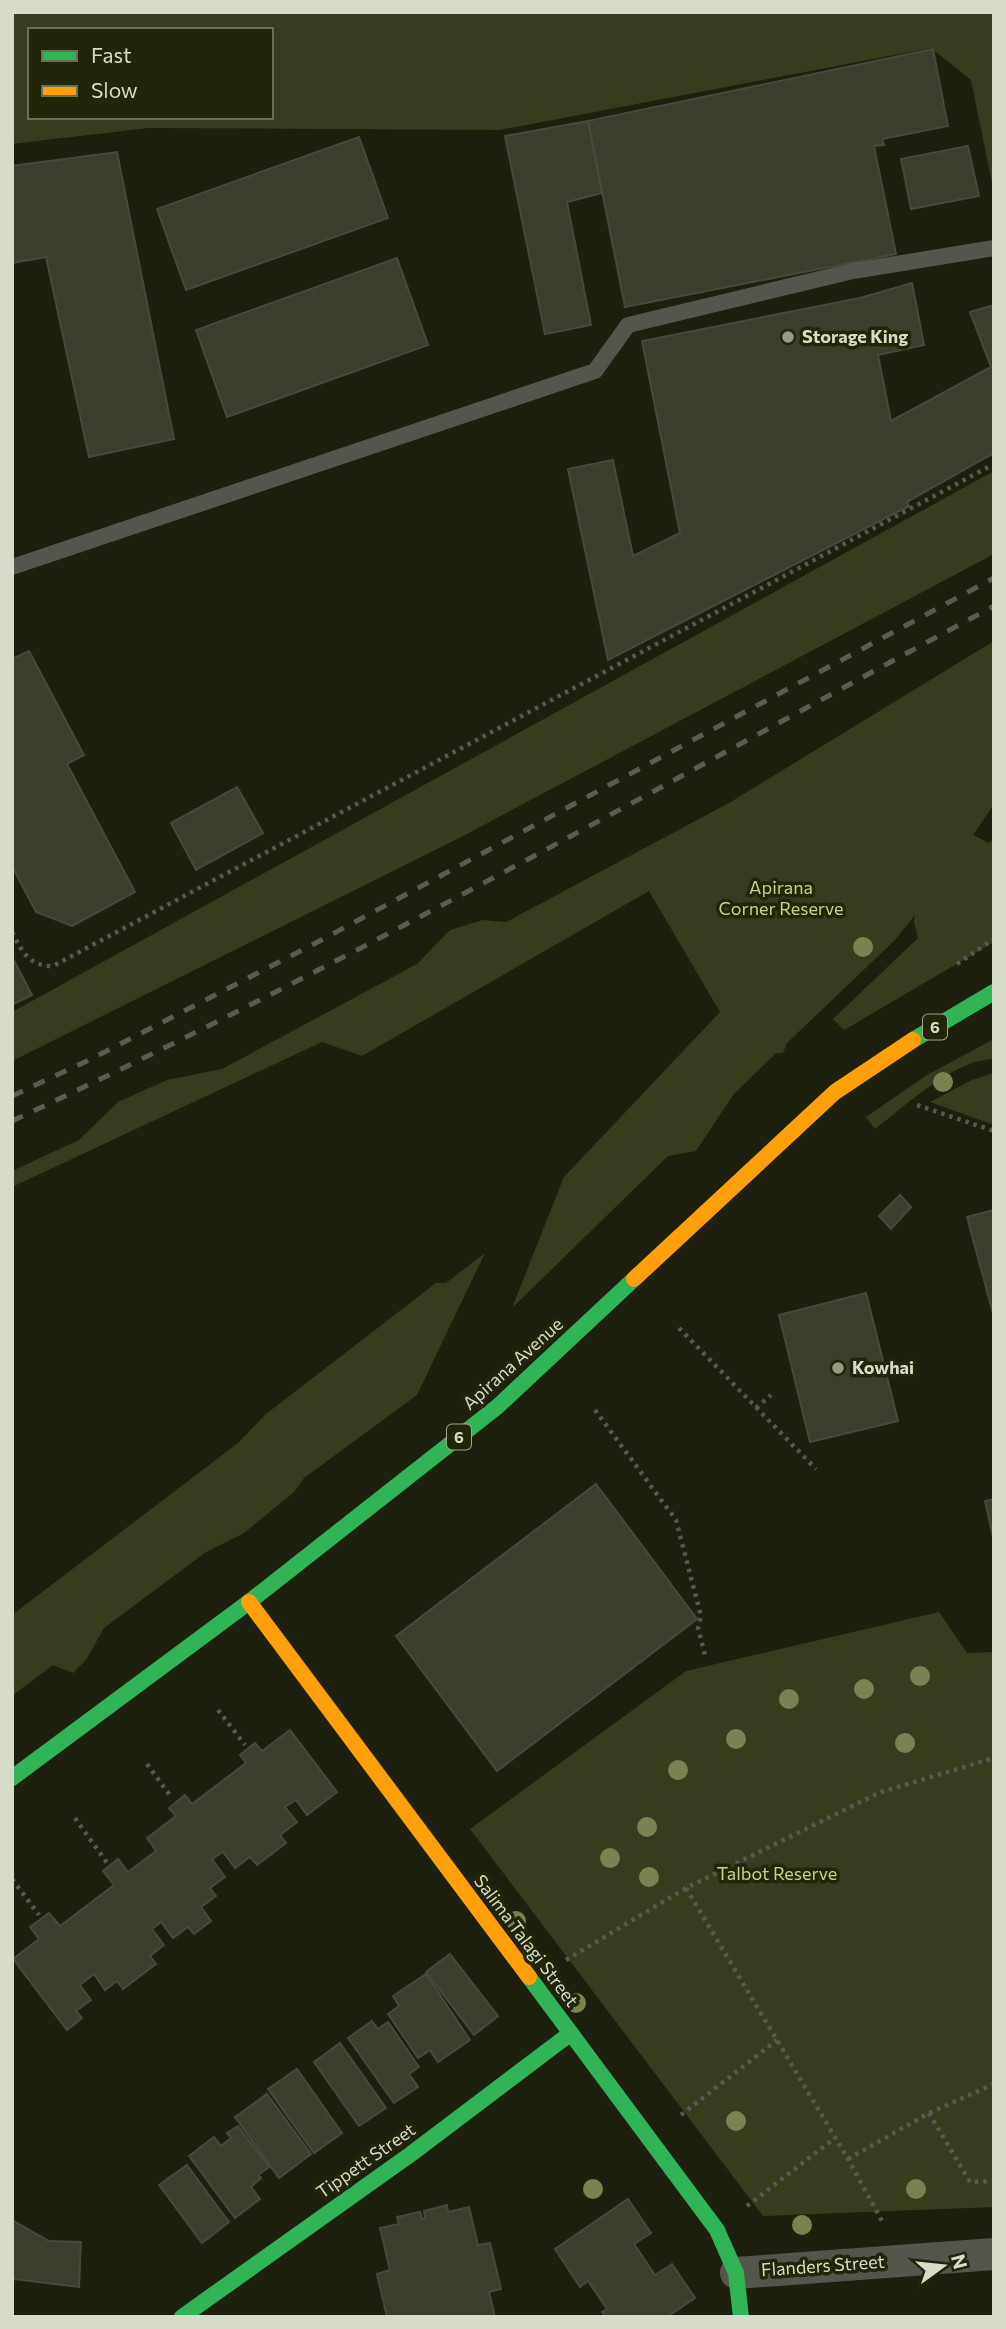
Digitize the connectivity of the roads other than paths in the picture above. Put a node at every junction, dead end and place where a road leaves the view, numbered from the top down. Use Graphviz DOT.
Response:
graph roads {
  1 [pos="994,248"];
  2 [pos="12,567"];
  3 [pos="994,992"];
  4 [pos="249,1602"];
  5 [pos="12,1778"];
  6 [pos="571,2033"];
  7 [pos="994,2254"];
  8 [pos="736,2273"];
  9 [pos="182,2317"];
  10 [pos="741,2317"];
  1 -- 2 [label="lane"];
  3 -- 4 [label="street, Apirana Avenue / 6"];
  4 -- 5 [label="street, Apirana Avenue / 6"];
  4 -- 6 [label="street, Salima Talagi Street"];
  6 -- 8 [label="street, Salima Talagi Street"];
  6 -- 9 [label="street, Tippett Street"];
  7 -- 8 [label="street, Flanders Street"];
  8 -- 10 [label="street, Salima Talagi Street"];
}
